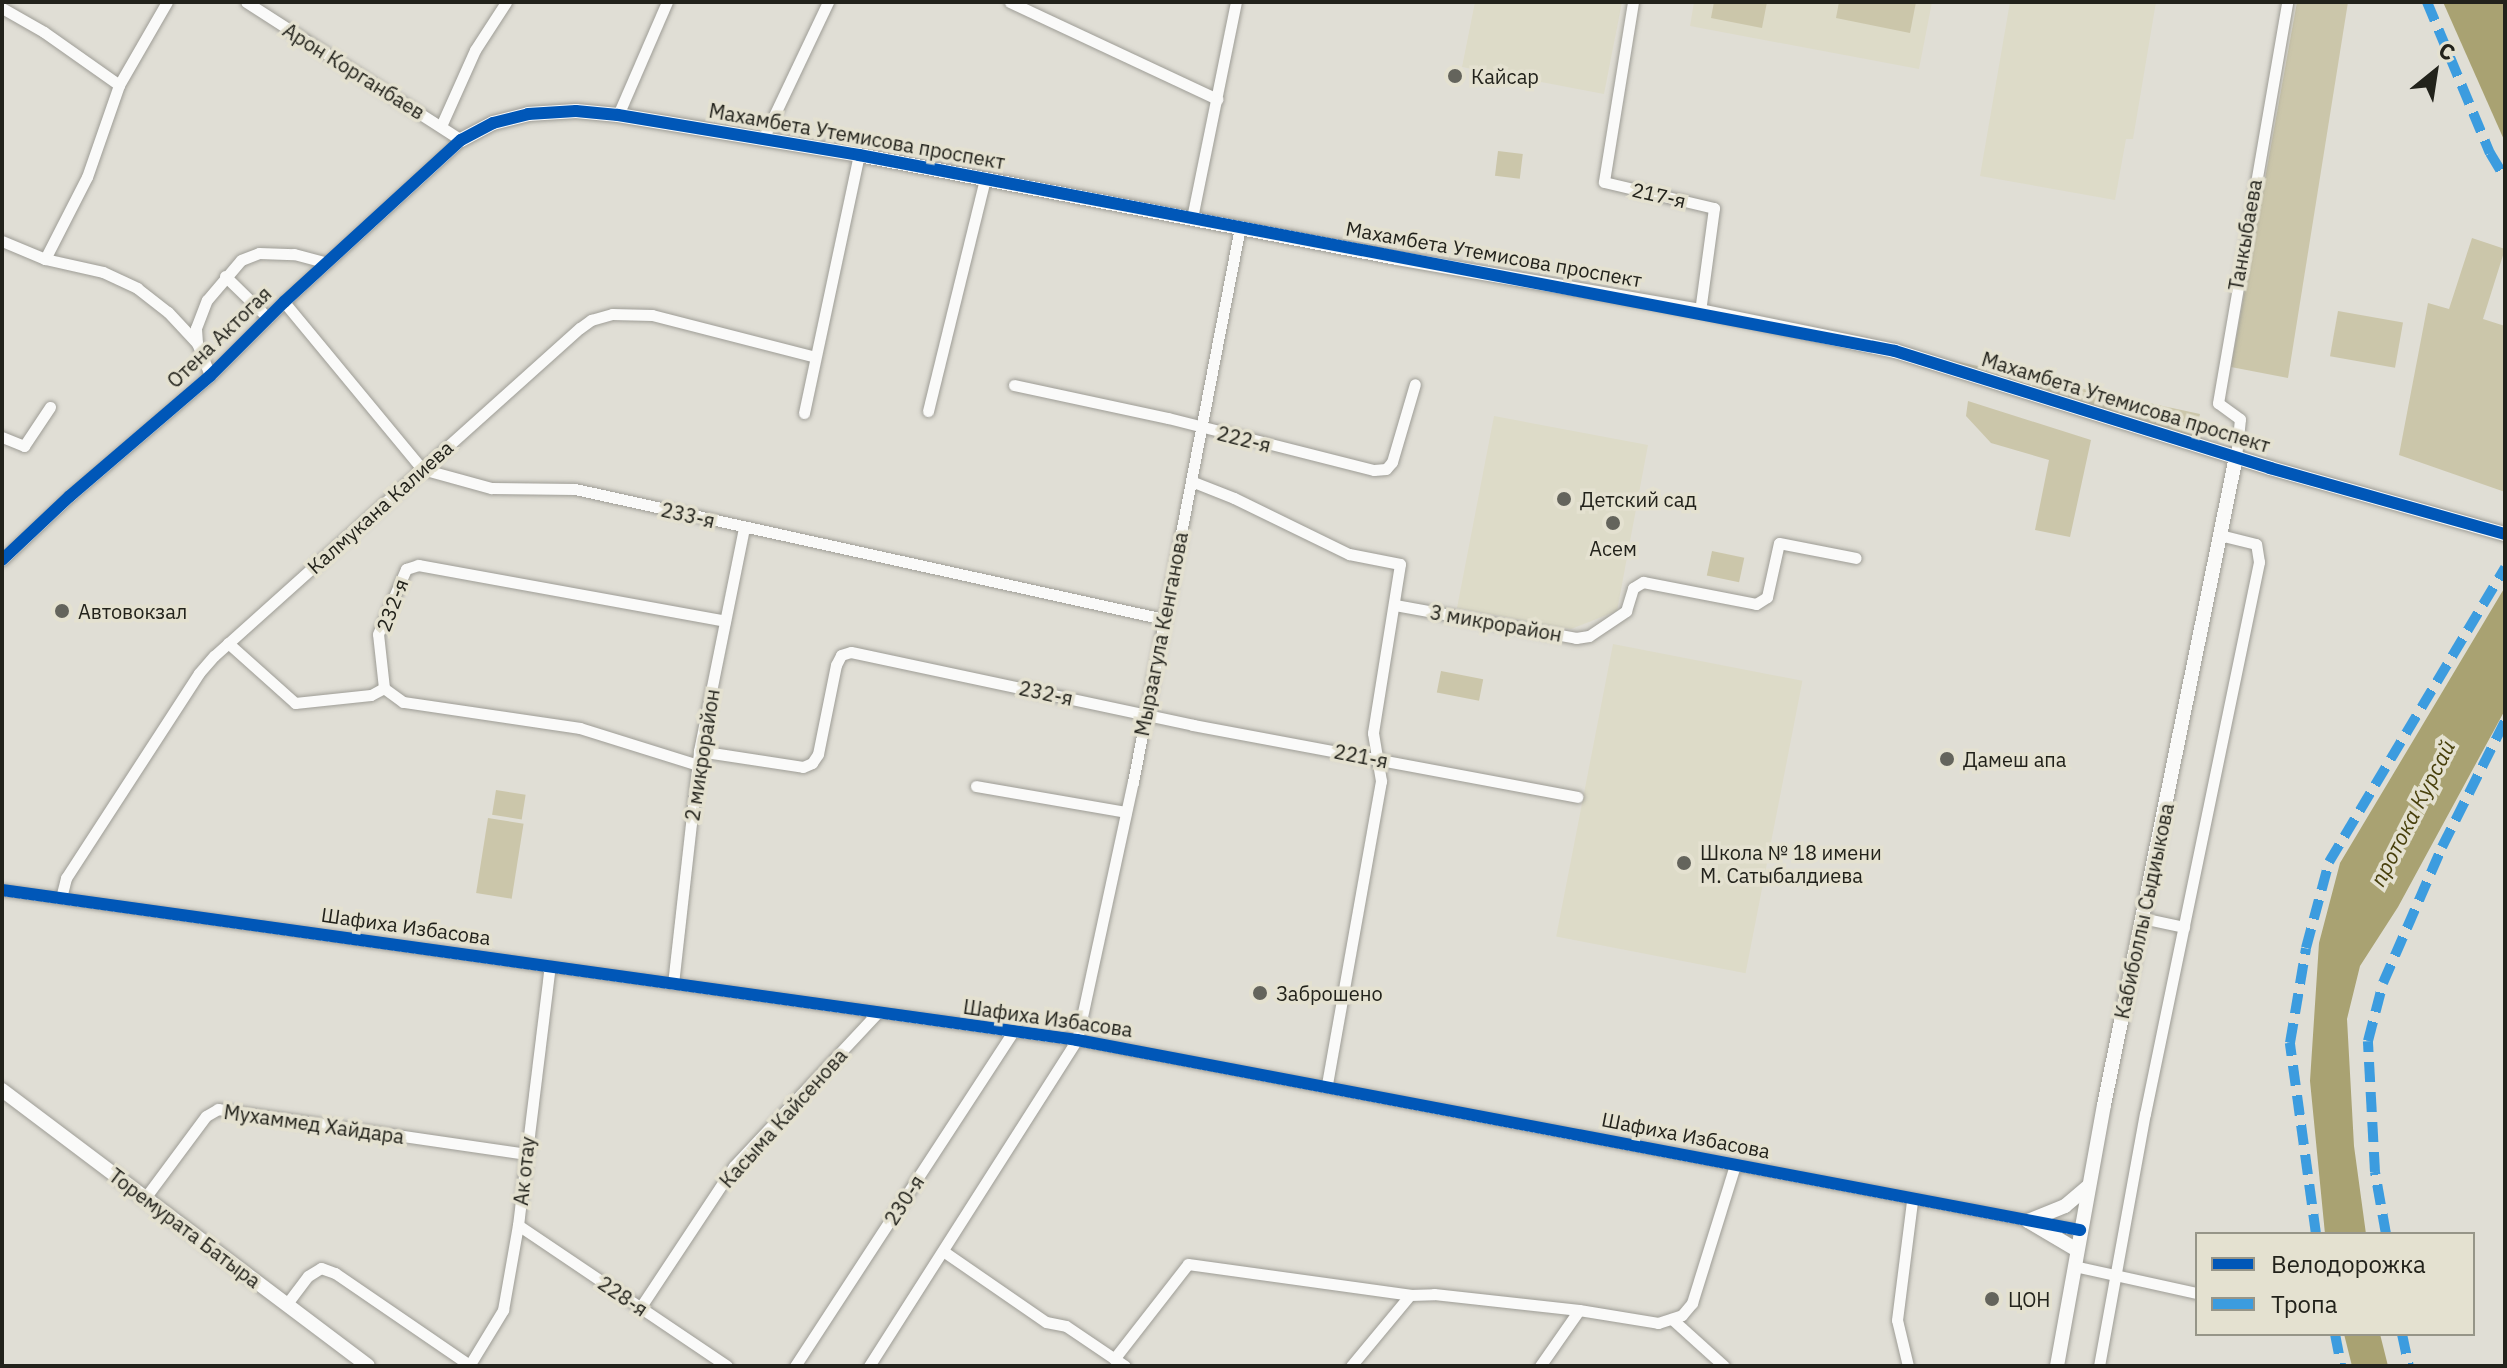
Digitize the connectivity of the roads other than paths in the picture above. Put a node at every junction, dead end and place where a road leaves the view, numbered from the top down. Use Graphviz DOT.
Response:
graph roads {
  1 [pos="167,2"];
  2 [pos="246,2"];
  3 [pos="506,2"];
  4 [pos="667,2"];
  5 [pos="828,2"];
  6 [pos="1010,2"];
  7 [pos="1236,2"];
  8 [pos="1633,2"];
  9 [pos="2287,2"];
  10 [pos="2,8"];
  11 [pos="119,85"];
  12 [pos="1217,99"];
  13 [pos="618,115"];
  14 [pos="441,126"];
  15 [pos="763,139"];
  16 [pos="461,140"];
  17 [pos="859,155"];
  18 [pos="985,179"];
  19 [pos="1192,218"];
  20 [pos="1240,227"];
  21 [pos="2,241"];
  22 [pos="45,259"];
  23 [pos="327,263"];
  24 [pos="225,276"];
  25 [pos="284,302"];
  26 [pos="1700,311"];
  27 [pos="268,318"];
  28 [pos="197,343"];
  29 [pos="815,357"];
  30 [pos="210,376"];
  31 [pos="1415,384"];
  32 [pos="1014,385"];
  33 [pos="50,407"];
  34 [pos="928,411"];
  35 [pos="804,413"];
  36 [pos="1199,428"];
  37 [pos="2,437"];
  38 [pos="2236,457"];
  39 [pos="422,469"];
  40 [pos="1191,481"];
  41 [pos="744,527"];
  42 [pos="2505,534"];
  43 [pos="2220,535"];
  44 [pos="1856,558"];
  45 [pos="2,560"];
  46 [pos="1395,605"];
  47 [pos="1164,619"];
  48 [pos="725,621"];
  49 [pos="228,643"];
  50 [pos="384,688"];
  51 [pos="1145,715"];
  52 [pos="699,751"];
  53 [pos="1381,760"];
  54 [pos="698,765"];
  55 [pos="976,786"];
  56 [pos="1577,797"];
  57 [pos="1126,812"];
  58 [pos="2,890"];
  59 [pos="61,898"];
  60 [pos="2142,918"];
  61 [pos="2184,927"];
  62 [pos="550,966"];
  63 [pos="673,984"];
  64 [pos="878,1012"];
  65 [pos="1012,1033"];
  66 [pos="1077,1040"];
  67 [pos="1327,1085"];
  68 [pos="2,1090"];
  69 [pos="525,1154"];
  70 [pos="1735,1165"];
  71 [pos="2088,1187"];
  72 [pos="145,1198"];
  73 [pos="1912,1201"];
  74 [pos="2028,1221"];
  75 [pos="518,1225"];
  76 [pos="2080,1230"];
  77 [pos="2077,1250"];
  78 [pos="943,1251"];
  79 [pos="2074,1266"];
  80 [pos="2116,1276"];
  81 [pos="2195,1293"];
  82 [pos="1410,1295"];
  83 [pos="286,1305"];
  84 [pos="640,1308"];
  85 [pos="1579,1310"];
  86 [pos="1672,1319"];
  87 [pos="1119,1362"];
  88 [pos="368,1366"];
  89 [pos="470,1366"];
  90 [pos="727,1366"];
  91 [pos="795,1366"];
  92 [pos="869,1366"];
  93 [pos="1351,1366"];
  94 [pos="1540,1366"];
  95 [pos="1724,1366"];
  96 [pos="1908,1366"];
  97 [pos="2057,1366"];
  98 [pos="2099,1366"];
  1 -- 11 [label="street"];
  2 -- 14 [label="street, Арон Корганбаев"];
  3 -- 14 [label="street"];
  4 -- 13 [label="street"];
  5 -- 15 [label="street"];
  6 -- 12 [label="street"];
  7 -- 12 [label="street"];
  8 -- 26 [label="street, 217-я"];
  9 -- 38 [label="street, Танкыбаева"];
  10 -- 11 [label="street"];
  11 -- 22 [label="street"];
  12 -- 19 [label="street"];
  13 -- 15 [label="street, Махамбета Утемисова проспект"];
  13 -- 16 [label="street, Махамбета Утемисова проспект"];
  14 -- 16 [label="street, Арон Корганбаев"];
  15 -- 17 [label="street, Махамбета Утемисова проспект"];
  16 -- 23 [label="street, Отена Актогая"];
  17 -- 18 [label="street, Махамбета Утемисова проспект"];
  17 -- 29 [label="street"];
  18 -- 19 [label="street, Махамбета Утемисова проспект"];
  18 -- 34 [label="street"];
  19 -- 20 [label="street, Махамбета Утемисова проспект"];
  20 -- 26 [label="street, Махамбета Утемисова проспект"];
  20 -- 36 [label="street, Мырзагула Кенганова"];
  21 -- 22 [label="street"];
  22 -- 28 [label="street"];
  23 -- 24 [label="street"];
  23 -- 25 [label="street, Отена Актогая"];
  24 -- 27 [label="street"];
  24 -- 28 [label="street"];
  25 -- 27 [label="street, Отена Актогая"];
  25 -- 39 [label="street"];
  26 -- 38 [label="street, Махамбета Утемисова проспект"];
  27 -- 30 [label="street, Отена Актогая"];
  28 -- 30 [label="street"];
  29 -- 35 [label="street"];
  29 -- 39 [label="street, Калмукана Калиева"];
  30 -- 45 [label="street, Отена Актогая"];
  31 -- 36 [label="street, 222-я"];
  32 -- 36 [label="street, 222-я"];
  33 -- 37 [label="street"];
  36 -- 40 [label="street, Мырзагула Кенганова"];
  38 -- 42 [label="street, Махамбета Утемисова проспект"];
  38 -- 43 [label="street, Кабиболлы Сыдиыкова"];
  39 -- 41 [label="street, 233-я"];
  39 -- 49 [label="street, Калмукана Калиева"];
  40 -- 46 [label="street"];
  40 -- 47 [label="street, Мырзагула Кенганова"];
  41 -- 47 [label="street, 233-я"];
  41 -- 48 [label="street, 2 микрорайон"];
  43 -- 60 [label="street, Кабиболлы Сыдиыкова"];
  43 -- 61 [label="street"];
  44 -- 46 [label="street, 3 микрорайон"];
  46 -- 53 [label="street"];
  47 -- 51 [label="street, Мырзагула Кенганова"];
  48 -- 50 [label="street, 232-я"];
  48 -- 52 [label="street, 2 микрорайон"];
  49 -- 50 [label="street"];
  49 -- 59 [label="street, Калмукана Калиева"];
  50 -- 54 [label="street"];
  51 -- 52 [label="street, 232-я"];
  51 -- 53 [label="street, 221-я"];
  51 -- 57 [label="street, Мырзагула Кенганова"];
  52 -- 54 [label="street, 2 микрорайон"];
  53 -- 56 [label="street, 221-я"];
  53 -- 67 [label="street"];
  54 -- 63 [label="street, 2 микрорайон"];
  55 -- 57 [label="street"];
  57 -- 66 [label="street, Мырзагула Кенганова"];
  58 -- 59 [label="street, Шафиха Избасова"];
  59 -- 62 [label="street, Шафиха Избасова"];
  60 -- 61 [label="street"];
  60 -- 71 [label="street, Кабиболлы Сыдиыкова"];
  61 -- 80 [label="street"];
  62 -- 63 [label="street, Шафиха Избасова"];
  62 -- 69 [label="street, Ак отау"];
  63 -- 64 [label="street, Шафиха Избасова"];
  64 -- 65 [label="street, Шафиха Избасова"];
  64 -- 84 [label="street, Касыма Кайсенова"];
  65 -- 66 [label="street, Шафиха Избасова"];
  65 -- 91 [label="street, 230-я"];
  66 -- 67 [label="street, Шафиха Избасова"];
  66 -- 78 [label="street"];
  67 -- 70 [label="street, Шафиха Избасова"];
  68 -- 72 [label="street, Торемурата Батыра"];
  69 -- 72 [label="street, Мухаммед Хайдара"];
  69 -- 75 [label="street, Ак отау"];
  70 -- 73 [label="street, Шафиха Избасова"];
  70 -- 86 [label="street"];
  71 -- 74 [label="street"];
  71 -- 76 [label="street, Кабиболлы Сыдиыкова"];
  72 -- 83 [label="street, Торемурата Батыра"];
  73 -- 74 [label="street, Шафиха Избасова"];
  73 -- 96 [label="street"];
  74 -- 76 [label="street, Шафиха Избасова"];
  74 -- 77 [label="street"];
  75 -- 84 [label="street, 228-я"];
  75 -- 89 [label="street, Ак отау"];
  76 -- 77 [label="street, Кабиболлы Сыдиыкова"];
  77 -- 79 [label="street, Кабиболлы Сыдиыкова"];
  78 -- 87 [label="street"];
  78 -- 92 [label="street"];
  79 -- 80 [label="street"];
  79 -- 97 [label="street, Кабиболлы Сыдиыкова"];
  80 -- 81 [label="street"];
  80 -- 98 [label="street"];
  82 -- 85 [label="street"];
  82 -- 87 [label="street"];
  82 -- 93 [label="street"];
  83 -- 88 [label="street, Торемурата Батыра"];
  83 -- 89 [label="street"];
  84 -- 90 [label="street, 228-я"];
  85 -- 86 [label="street"];
  85 -- 94 [label="street"];
  86 -- 95 [label="street"];
}
